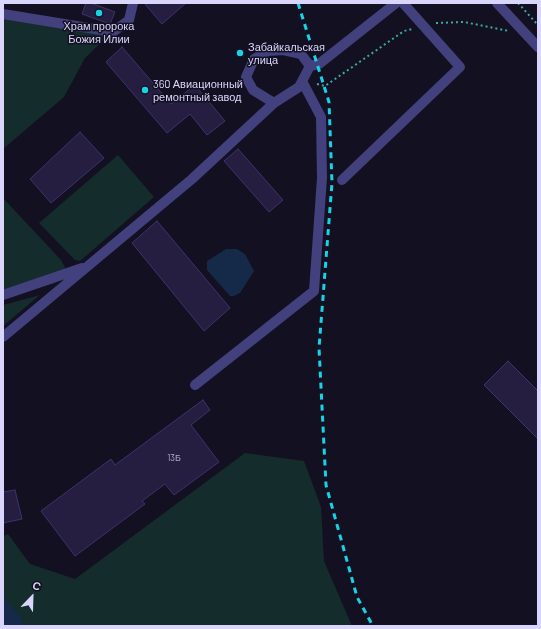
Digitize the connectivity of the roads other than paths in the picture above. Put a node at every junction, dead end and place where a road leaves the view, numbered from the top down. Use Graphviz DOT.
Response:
graph roads {
  1 [pos="133,3"];
  2 [pos="396,3"];
  3 [pos="402,3"];
  4 [pos="497,3"];
  5 [pos="3,14"];
  6 [pos="538,47"];
  7 [pos="310,66"];
  8 [pos="302,81"];
  9 [pos="274,103"];
  10 [pos="342,180"];
  11 [pos="89,266"];
  12 [pos="3,295"];
  13 [pos="3,337"];
  14 [pos="195,386"];
  1 -- 5 [label="street"];
  2 -- 7 [label="street"];
  3 -- 10 [label="street"];
  4 -- 6 [label="street"];
  7 -- 8 [label="street"];
  7 -- 9 [label="street"];
  8 -- 9 [label="street"];
  8 -- 14 [label="street"];
  9 -- 11 [label="street"];
  11 -- 12 [label="street"];
  11 -- 13 [label="street"];
}
